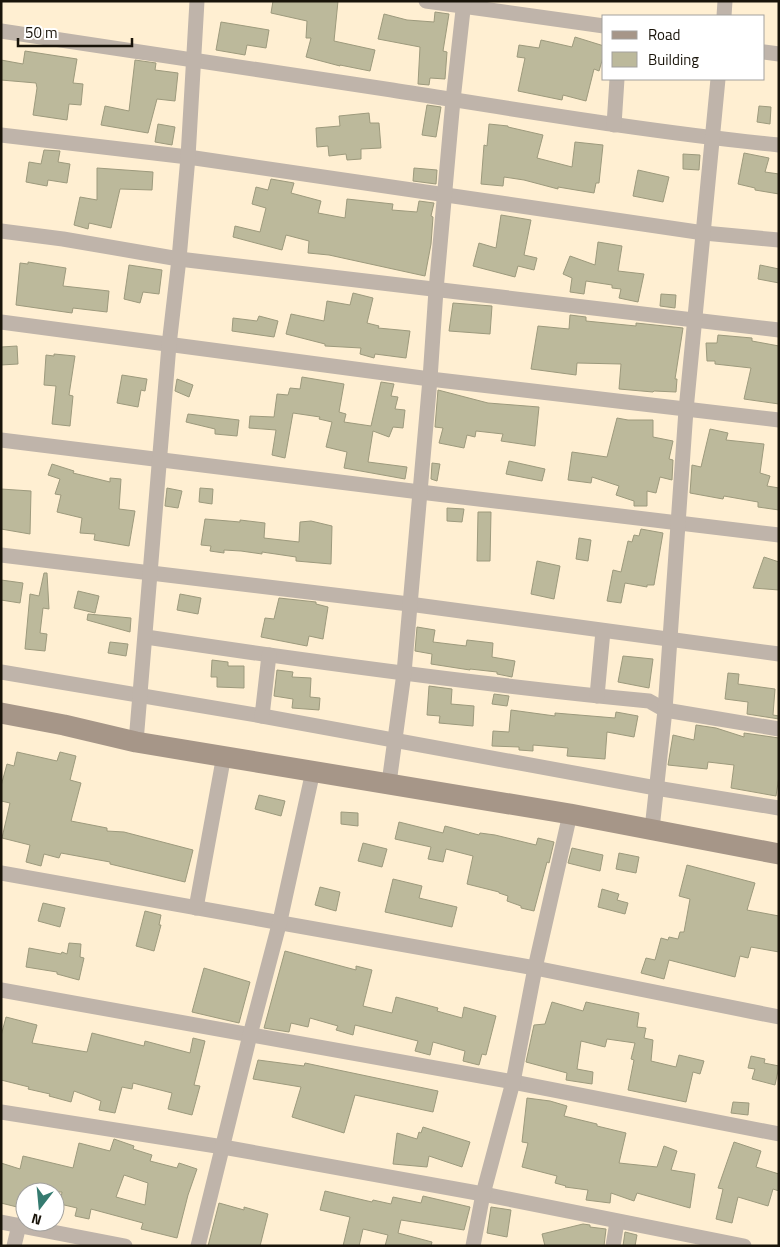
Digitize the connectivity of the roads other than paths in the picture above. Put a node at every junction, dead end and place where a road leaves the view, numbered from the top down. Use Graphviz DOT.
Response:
graph roads {
  1 [pos="197,1"];
  2 [pos="426,1"];
  3 [pos="725,1"];
  4 [pos="463,4"];
  5 [pos="724,15"];
  6 [pos="602,26"];
  7 [pos="1,31"];
  8 [pos="765,52"];
  9 [pos="779,54"];
  10 [pos="194,59"];
  11 [pos="617,80"];
  12 [pos="718,80"];
  13 [pos="453,100"];
  14 [pos="614,125"];
  15 [pos="1,135"];
  16 [pos="712,138"];
  17 [pos="779,145"];
  18 [pos="188,157"];
  19 [pos="445,195"];
  20 [pos="1,231"];
  21 [pos="704,233"];
  22 [pos="779,240"];
  23 [pos="180,259"];
  24 [pos="436,290"];
  25 [pos="696,320"];
  26 [pos="1,322"];
  27 [pos="779,330"];
  28 [pos="169,345"];
  29 [pos="430,379"];
  30 [pos="686,410"];
  31 [pos="779,420"];
  32 [pos="1,440"];
  33 [pos="159,460"];
  34 [pos="420,492"];
  35 [pos="679,522"];
  36 [pos="779,534"];
  37 [pos="1,555"];
  38 [pos="150,573"];
  39 [pos="409,604"];
  40 [pos="602,631"];
  41 [pos="146,637"];
  42 [pos="670,640"];
  43 [pos="779,654"];
  44 [pos="269,655"];
  45 [pos="1,672"];
  46 [pos="404,673"];
  47 [pos="140,696"];
  48 [pos="597,696"];
  49 [pos="665,710"];
  50 [pos="1,713"];
  51 [pos="262,716"];
  52 [pos="779,729"];
  53 [pos="396,741"];
  54 [pos="136,742"];
  55 [pos="224,755"];
  56 [pos="313,771"];
  57 [pos="389,783"];
  58 [pos="656,788"];
  59 [pos="779,808"];
  60 [pos="570,814"];
  61 [pos="652,830"];
  62 [pos="779,854"];
  63 [pos="1,872"];
  64 [pos="196,908"];
  65 [pos="280,921"];
  66 [pos="535,968"];
  67 [pos="1,990"];
  68 [pos="779,1017"];
  69 [pos="250,1035"];
  70 [pos="513,1082"];
  71 [pos="1,1112"];
  72 [pos="779,1134"];
  73 [pos="223,1147"];
  74 [pos="483,1194"];
  75 [pos="1,1222"];
  76 [pos="617,1222"];
  77 [pos="15,1224"];
  78 [pos="17,1232"];
  79 [pos="54,1232"];
  80 [pos="14,1246"];
  81 [pos="125,1246"];
  82 [pos="198,1246"];
  83 [pos="472,1246"];
  84 [pos="613,1246"];
  85 [pos="744,1246"];
  1 -- 10 [label="street"];
  2 -- 4 [label="street"];
  3 -- 5 [label="street"];
  4 -- 6 [label="street"];
  4 -- 13 [label="street"];
  7 -- 10 [label="street"];
  8 -- 9 [label="street"];
  10 -- 13 [label="street"];
  10 -- 18 [label="street"];
  11 -- 14 [label="street"];
  12 -- 16 [label="street"];
  13 -- 14 [label="street"];
  13 -- 19 [label="street"];
  14 -- 16 [label="street"];
  15 -- 18 [label="street"];
  16 -- 17 [label="street"];
  16 -- 21 [label="street"];
  18 -- 19 [label="street"];
  18 -- 23 [label="street"];
  19 -- 21 [label="street"];
  19 -- 24 [label="street"];
  20 -- 23 [label="street"];
  21 -- 22 [label="street"];
  21 -- 25 [label="street"];
  23 -- 24 [label="street"];
  23 -- 28 [label="street"];
  24 -- 25 [label="street"];
  24 -- 29 [label="street"];
  25 -- 27 [label="street"];
  25 -- 30 [label="street"];
  26 -- 28 [label="street"];
  28 -- 29 [label="street"];
  28 -- 33 [label="street"];
  29 -- 30 [label="street"];
  29 -- 34 [label="street"];
  30 -- 31 [label="street"];
  30 -- 35 [label="street"];
  32 -- 33 [label="street"];
  33 -- 34 [label="street"];
  33 -- 38 [label="street"];
  34 -- 35 [label="street"];
  34 -- 39 [label="street"];
  35 -- 36 [label="street"];
  35 -- 42 [label="street"];
  37 -- 38 [label="street"];
  38 -- 39 [label="street"];
  38 -- 41 [label="street"];
  39 -- 40 [label="street"];
  39 -- 46 [label="street"];
  40 -- 42 [label="street"];
  40 -- 48 [label="street"];
  41 -- 44 [label="street"];
  41 -- 47 [label="street"];
  42 -- 43 [label="street"];
  42 -- 49 [label="street"];
  44 -- 46 [label="street"];
  44 -- 51 [label="street"];
  45 -- 47 [label="street"];
  46 -- 48 [label="street"];
  46 -- 53 [label="street"];
  47 -- 51 [label="street"];
  47 -- 54 [label="street"];
  48 -- 49 [label="street"];
  49 -- 52 [label="street"];
  49 -- 58 [label="street"];
  50 -- 54 [label="street"];
  51 -- 53 [label="street"];
  53 -- 57 [label="street"];
  53 -- 58 [label="street"];
  54 -- 55 [label="street"];
  55 -- 56 [label="street"];
  55 -- 64 [label="street"];
  56 -- 57 [label="street"];
  56 -- 65 [label="street"];
  57 -- 60 [label="street"];
  58 -- 59 [label="street"];
  58 -- 61 [label="street"];
  60 -- 61 [label="street"];
  60 -- 66 [label="street"];
  61 -- 62 [label="street"];
  63 -- 64 [label="street"];
  64 -- 65 [label="street"];
  65 -- 66 [label="street"];
  65 -- 69 [label="street"];
  66 -- 68 [label="street"];
  66 -- 70 [label="street"];
  67 -- 69 [label="street"];
  69 -- 70 [label="street"];
  69 -- 73 [label="street"];
  70 -- 72 [label="street"];
  70 -- 74 [label="street"];
  71 -- 73 [label="street"];
  73 -- 74 [label="street"];
  73 -- 82 [label="street"];
  74 -- 76 [label="street"];
  74 -- 83 [label="street"];
  75 -- 77 [label="street"];
  76 -- 84 [label="street"];
  76 -- 85 [label="street"];
  78 -- 80 [label="street"];
  79 -- 81 [label="street"];
}
